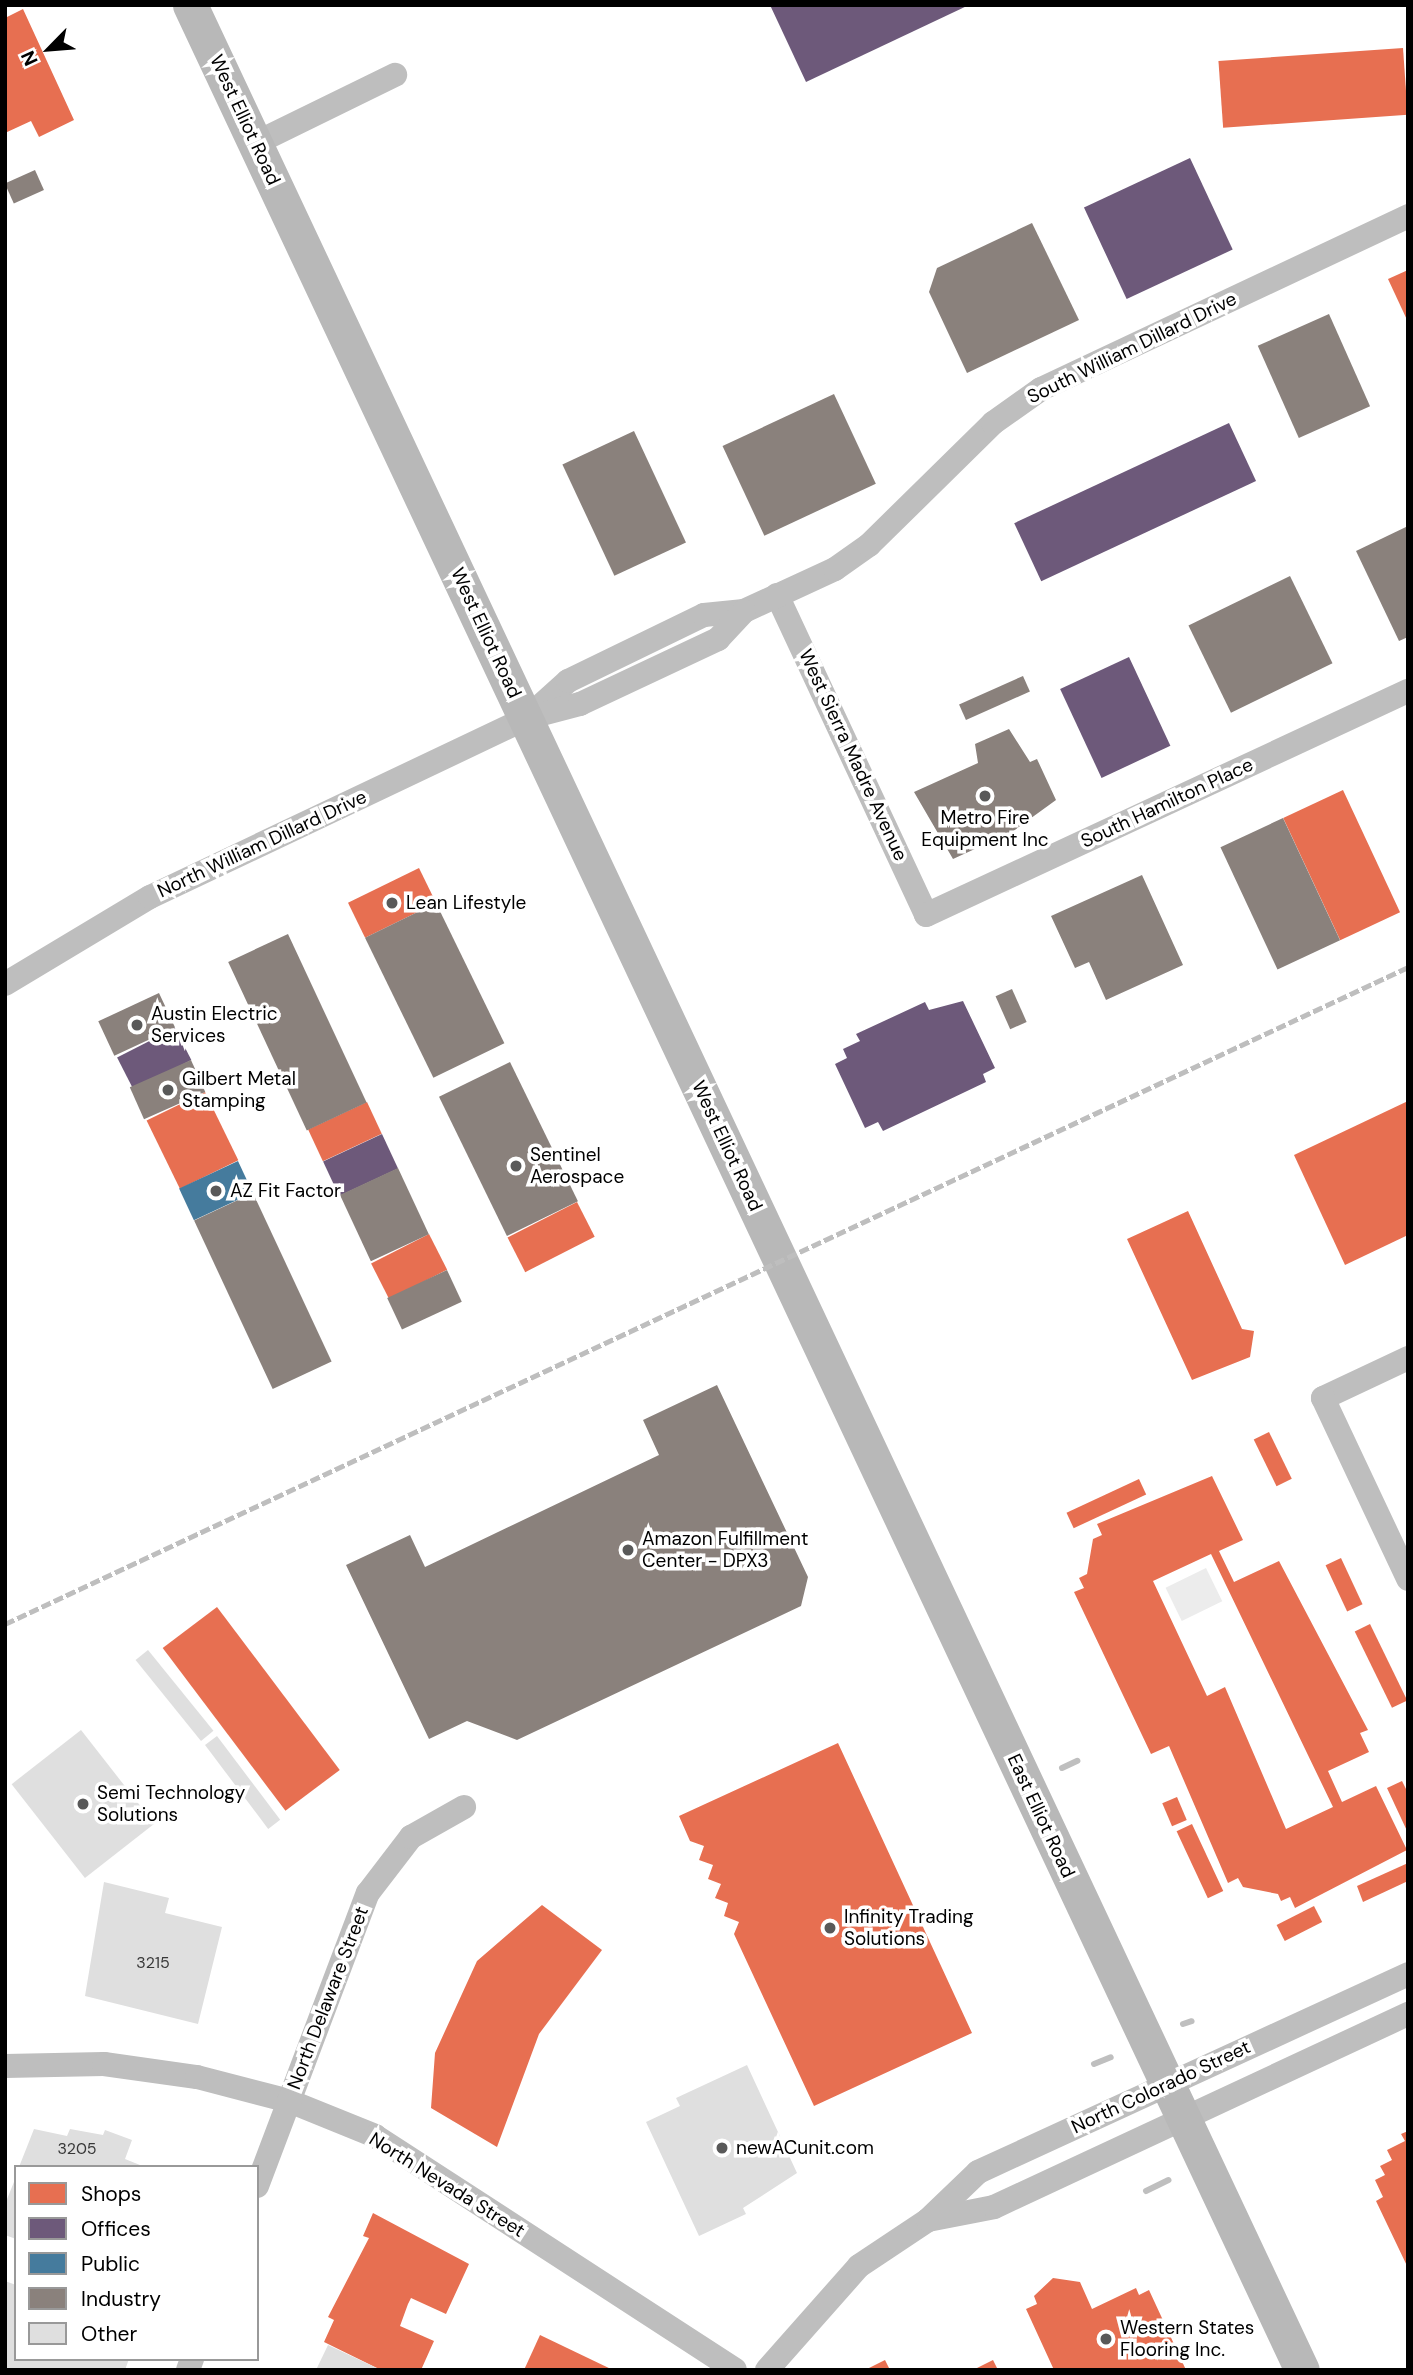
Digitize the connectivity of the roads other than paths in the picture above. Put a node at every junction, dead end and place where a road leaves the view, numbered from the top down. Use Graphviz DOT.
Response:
graph roads {
  1 [pos="190,5"];
  2 [pos="395,75"];
  3 [pos="256,143"];
  4 [pos="1408,216"];
  5 [pos="777,595"];
  6 [pos="1408,691"];
  7 [pos="527,718"];
  8 [pos="926,915"];
  9 [pos="5,984"];
  10 [pos="780,1261"];
  11 [pos="1408,1358"];
  12 [pos="1408,1579"];
  13 [pos="464,1807"];
  14 [pos="1408,1974"];
  15 [pos="1408,2014"];
  16 [pos="5,2066"];
  17 [pos="1167,2084"];
  18 [pos="289,2101"];
  19 [pos="1184,2119"];
  20 [pos="259,2181"];
  21 [pos="928,2220"];
  22 [pos="734,2370"];
  23 [pos="767,2370"];
  24 [pos="1302,2370"];
  1 -- 3 [label="main road, West Elliot Road"];
  2 -- 3 [label="street"];
  3 -- 7 [label="main road, West Elliot Road"];
  4 -- 5 [label="street, South William Dillard Drive"];
  5 -- 7 [label="street, South William Dillard Drive"];
  5 -- 8 [label="street, West Sierra Madre Avenue"];
  6 -- 8 [label="street, South Hamilton Place"];
  7 -- 9 [label="street, North William Dillard Drive"];
  7 -- 10 [label="main road, West Elliot Road"];
  10 -- 17 [label="main road, East Elliot Road"];
  11 -- 12 [label="street"];
  13 -- 18 [label="street, North Delaware Street"];
  14 -- 17 [label="street, North Colorado Street"];
  15 -- 19 [label="street, North Colorado Street"];
  16 -- 18 [label="street, North Nevada Street"];
  17 -- 19 [label="main road, East Elliot Road"];
  17 -- 21 [label="street, North Colorado Street"];
  18 -- 20 [label="street, North Delaware Street"];
  18 -- 22 [label="street, North Nevada Street"];
  19 -- 21 [label="street, North Colorado Street"];
  19 -- 24 [label="main road, East Elliot Road"];
  21 -- 23 [label="street, North Colorado Street"];
}
